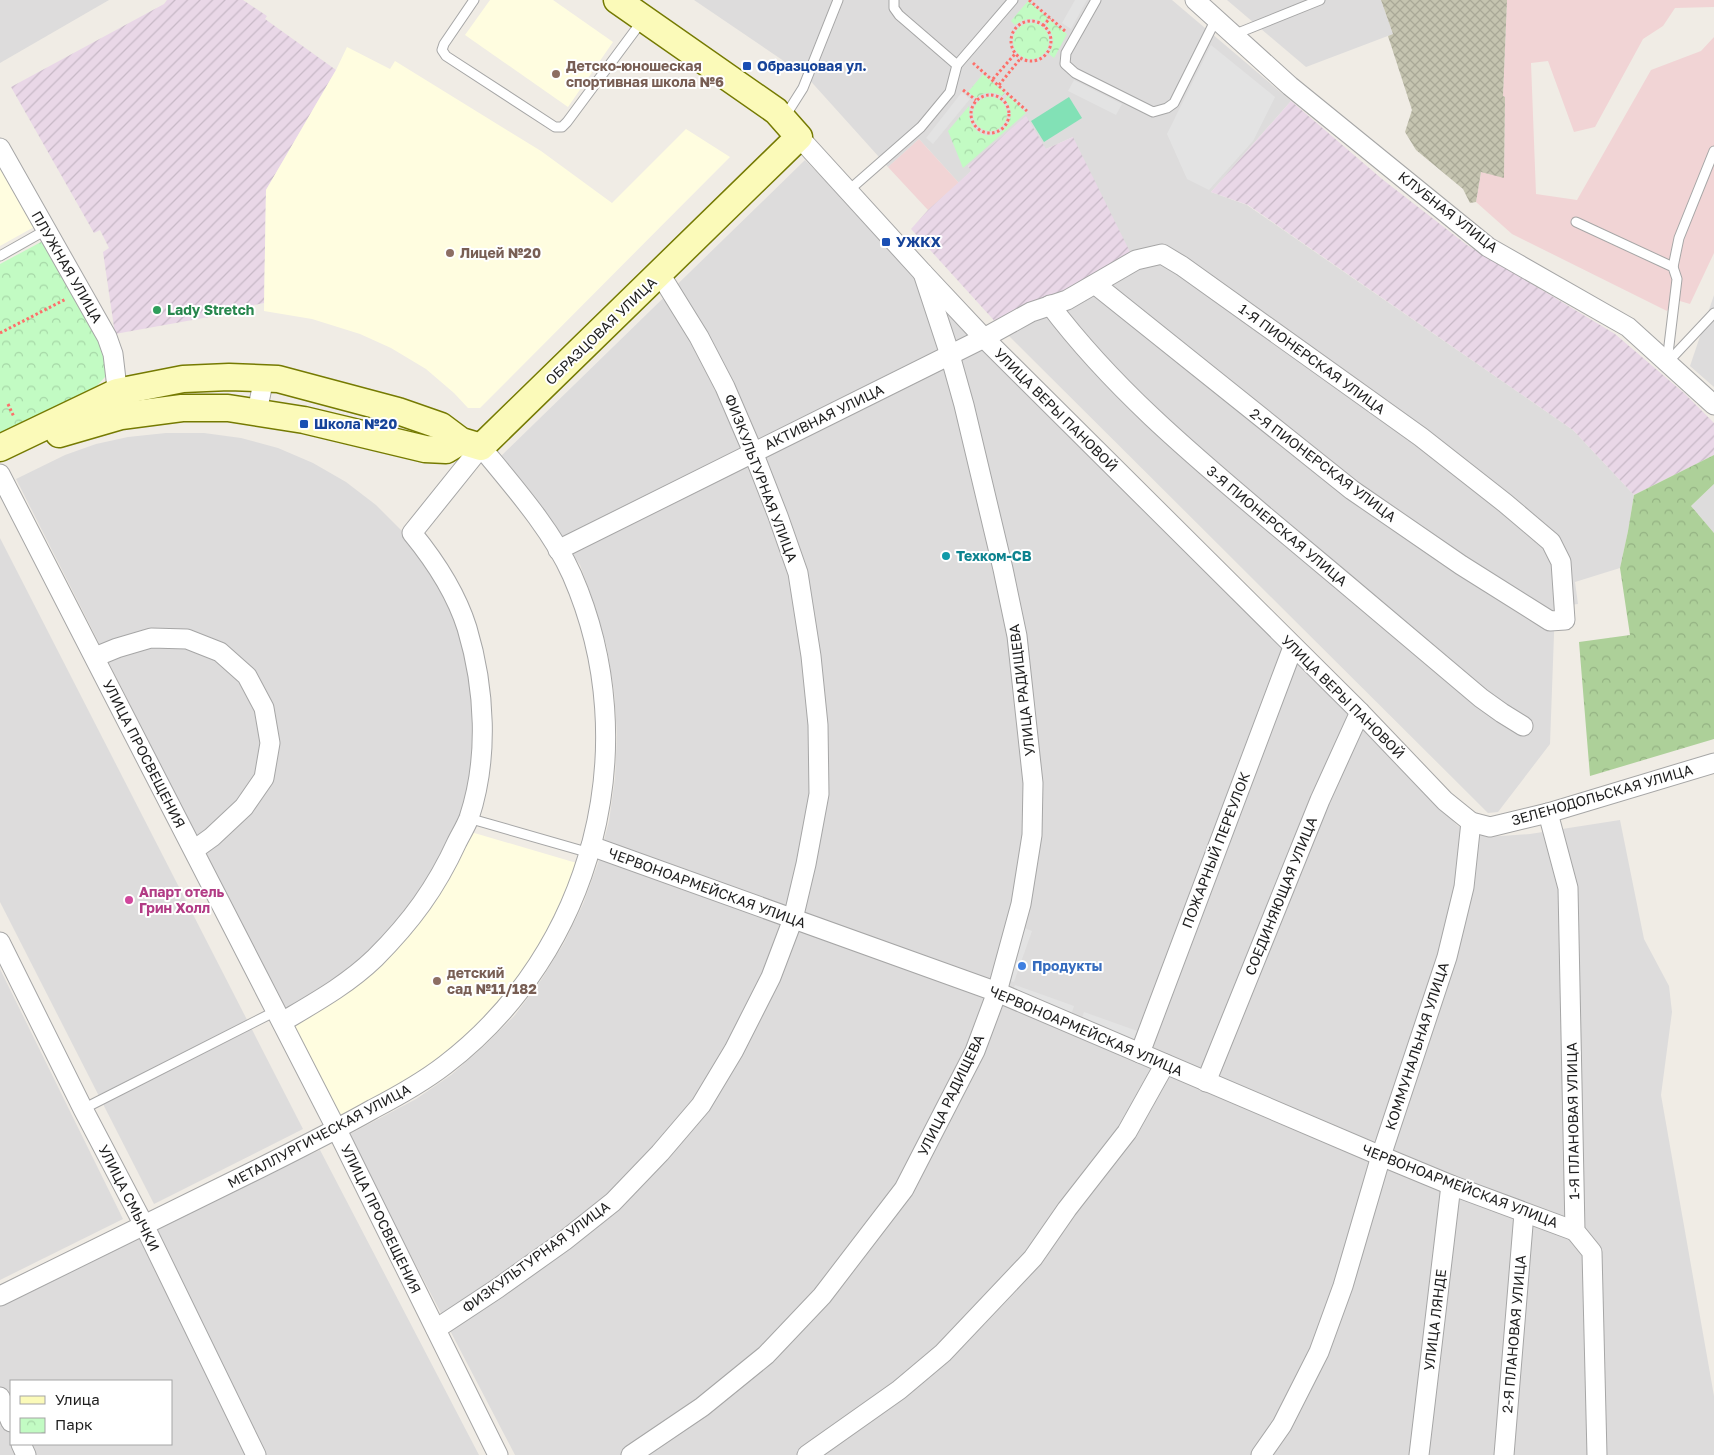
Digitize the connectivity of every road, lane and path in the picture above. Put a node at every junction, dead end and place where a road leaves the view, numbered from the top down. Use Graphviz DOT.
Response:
graph roads {
  1 [pos="474,0"];
  2 [pos="617,0"];
  3 [pos="838,0"];
  4 [pos="894,0"];
  5 [pos="1013,0"];
  6 [pos="1029,0"];
  7 [pos="1096,0"];
  8 [pos="1195,0"];
  9 [pos="1320,0"];
  10 [pos="644,18"];
  11 [pos="1050,18"];
  12 [pos="1216,19"];
  13 [pos="1043,26"];
  14 [pos="1233,35"];
  15 [pos="1074,39"];
  16 [pos="1015,54"];
  17 [pos="965,56"];
  18 [pos="1020,59"];
  19 [pos="957,65"];
  20 [pos="993,79"];
  21 [pos="999,84"];
  22 [pos="1008,93"];
  23 [pos="1002,99"];
  24 [pos="1027,111"];
  25 [pos="791,127"];
  26 [pos="0,148"];
  27 [pos="1714,151"];
  28 [pos="848,191"];
  29 [pos="1576,222"];
  30 [pos="46,230"];
  31 [pos="0,256"];
  32 [pos="1672,267"];
  33 [pos="923,273"];
  34 [pos="660,274"];
  35 [pos="1096,285"];
  36 [pos="81,292"];
  37 [pos="1050,305"];
  38 [pos="1714,313"];
  39 [pos="0,332"];
  40 [pos="984,338"];
  41 [pos="950,355"];
  42 [pos="1667,363"];
  43 [pos="264,378"];
  44 [pos="119,404"];
  45 [pos="1714,405"];
  46 [pos="257,412"];
  47 [pos="471,444"];
  48 [pos="0,449"];
  49 [pos="753,452"];
  50 [pos="0,474"];
  51 [pos="558,550"];
  52 [pos="1565,620"];
  53 [pos="1293,647"];
  54 [pos="95,657"];
  55 [pos="1360,712"];
  56 [pos="1523,726"];
  57 [pos="1714,763"];
  58 [pos="1548,813"];
  59 [pos="468,818"];
  60 [pos="1470,822"];
  61 [pos="1490,826"];
  62 [pos="590,849"];
  63 [pos="194,850"];
  64 [pos="793,919"];
  65 [pos="0,942"];
  66 [pos="997,992"];
  67 [pos="279,1017"];
  68 [pos="1140,1053"];
  69 [pos="1165,1064"];
  70 [pos="1206,1082"];
  71 [pos="83,1109"];
  72 [pos="337,1130"];
  73 [pos="1381,1156"];
  74 [pos="1450,1185"];
  75 [pos="1524,1213"];
  76 [pos="144,1225"];
  77 [pos="1575,1231"];
  78 [pos="0,1296"];
  79 [pos="436,1328"];
  80 [pos="0,1397"];
  81 [pos="10,1420"];
  82 [pos="256,1455"];
  83 [pos="498,1455"];
  84 [pos="630,1455"];
  85 [pos="807,1455"];
  86 [pos="1261,1455"];
  87 [pos="1419,1455"];
  88 [pos="1504,1455"];
  89 [pos="1597,1455"];
  1 -- 10 [label="lane"];
  2 -- 10 [label="street, УЛИЦА ВЕРЫ ПАНОВОЙ"];
  3 -- 25 [label="lane"];
  4 -- 19 [label="lane"];
  5 -- 17 [label="lane"];
  6 -- 11 [label="path"];
  7 -- 15 [label="lane"];
  8 -- 12 [label="street, КЛУБНАЯ УЛИЦА"];
  9 -- 14 [label="lane"];
  10 -- 25 [label="street, УЛИЦА ВЕРЫ ПАНОВОЙ"];
  11 -- 13 [label="path"];
  11 -- 15 [label="path"];
  12 -- 14 [label="street, КЛУБНАЯ УЛИЦА"];
  12 -- 15 [label="lane"];
  13 -- 16 [label="path"];
  13 -- 18 [label="path"];
  14 -- 42 [label="street, КЛУБНАЯ УЛИЦА"];
  16 -- 18 [label="path"];
  16 -- 20 [label="path"];
  17 -- 19 [label="lane"];
  17 -- 20 [label="path"];
  18 -- 21 [label="path"];
  19 -- 28 [label="lane"];
  20 -- 21 [label="path"];
  21 -- 22 [label="path"];
  22 -- 23 [label="path"];
  22 -- 24 [label="path"];
  23 -- 23 [label="path"];
  25 -- 28 [label="street, УЛИЦА ВЕРЫ ПАНОВОЙ"];
  25 -- 34 [label="street, ОБРАЗЦОВАЯ УЛИЦА"];
  26 -- 30 [label="street, ПЛУЖНАЯ УЛИЦА"];
  27 -- 32 [label="lane"];
  28 -- 33 [label="street, УЛИЦА ВЕРЫ ПАНОВОЙ"];
  29 -- 32 [label="lane"];
  30 -- 31 [label="lane"];
  30 -- 36 [label="street, ПЛУЖНАЯ УЛИЦА"];
  32 -- 42 [label="lane"];
  33 -- 40 [label="street, УЛИЦА ВЕРЫ ПАНОВОЙ"];
  33 -- 41 [label="street, УЛИЦА РАДИЩЕВА"];
  34 -- 47 [label="street, ОБРАЗЦОВАЯ УЛИЦА"];
  34 -- 49 [label="street, ФИЗКУЛЬТУРНАЯ УЛИЦА"];
  35 -- 37 [label="street, 1-Я ПИОНЕРСКАЯ УЛИЦА"];
  35 -- 52 [label="street, 2-Я ПИОНЕРСКАЯ УЛИЦА"];
  35 -- 52 [label="street, 1-Я ПИОНЕРСКАЯ УЛИЦА"];
  36 -- 39 [label="path"];
  36 -- 44 [label="street, ПЛУЖНАЯ УЛИЦА"];
  37 -- 40 [label="street, 1-Я ПИОНЕРСКАЯ УЛИЦА"];
  37 -- 56 [label="street, 3-Я ПИОНЕРСКАЯ УЛИЦА"];
  38 -- 42 [label="lane"];
  40 -- 41 [label="street, АКТИВНАЯ УЛИЦА"];
  40 -- 53 [label="street, УЛИЦА ВЕРЫ ПАНОВОЙ"];
  41 -- 49 [label="street, АКТИВНАЯ УЛИЦА"];
  41 -- 66 [label="street, УЛИЦА РАДИЩЕВА"];
  42 -- 45 [label="street, КЛУБНАЯ УЛИЦА"];
  43 -- 44 [label="street, МЕТАЛЛУРГИЧЕСКАЯ УЛИЦА"];
  43 -- 46 [label="street"];
  43 -- 47 [label="street, МЕТАЛЛУРГИЧЕСКАЯ УЛИЦА"];
  44 -- 46 [label="street, МЕТАЛЛУРГИЧЕСКАЯ УЛИЦА"];
  44 -- 48 [label="street, МЕТАЛЛУРГИЧЕСКАЯ УЛИЦА"];
  46 -- 47 [label="street, МЕТАЛЛУРГИЧЕСКАЯ УЛИЦА"];
  47 -- 51 [label="street, МЕТАЛЛУРГИЧЕСКАЯ УЛИЦА"];
  47 -- 59 [label="street, ОБРАЗЦОВАЯ УЛИЦА"];
  49 -- 51 [label="street, АКТИВНАЯ УЛИЦА"];
  49 -- 64 [label="street, ФИЗКУЛЬТУРНАЯ УЛИЦА"];
  50 -- 54 [label="street, УЛИЦА ПРОСВЕЩЕНИЯ"];
  51 -- 62 [label="street, МЕТАЛЛУРГИЧЕСКАЯ УЛИЦА"];
  53 -- 55 [label="street, УЛИЦА ВЕРЫ ПАНОВОЙ"];
  53 -- 68 [label="street, ПОЖАРНЫЙ ПЕРЕУЛОК"];
  54 -- 63 [label="street, УЛИЦА ПРОСВЕЩЕНИЯ"];
  54 -- 63 [label="street"];
  55 -- 60 [label="street, УЛИЦА ВЕРЫ ПАНОВОЙ"];
  55 -- 70 [label="street, СОЕДИНЯЮЩАЯ УЛИЦА"];
  57 -- 58 [label="street, ЗЕЛЕНОДОЛЬСКАЯ УЛИЦА"];
  58 -- 61 [label="street, ЗЕЛЕНОДОЛЬСКАЯ УЛИЦА"];
  58 -- 77 [label="street, 1-Я ПЛАНОВАЯ УЛИЦА"];
  59 -- 62 [label="lane"];
  59 -- 67 [label="street"];
  60 -- 61 [label="street, УЛИЦА ВЕРЫ ПАНОВОЙ"];
  60 -- 73 [label="street, КОММУНАЛЬНАЯ УЛИЦА"];
  62 -- 64 [label="street, ЧЕРВОНОАРМЕЙСКАЯ УЛИЦА"];
  62 -- 72 [label="street, МЕТАЛЛУРГИЧЕСКАЯ УЛИЦА"];
  63 -- 67 [label="street, УЛИЦА ПРОСВЕЩЕНИЯ"];
  64 -- 66 [label="street, ЧЕРВОНОАРМЕЙСКАЯ УЛИЦА"];
  64 -- 79 [label="street, ФИЗКУЛЬТУРНАЯ УЛИЦА"];
  65 -- 71 [label="street, УЛИЦА СМЫЧКИ"];
  66 -- 68 [label="street, ЧЕРВОНОАРМЕЙСКАЯ УЛИЦА"];
  66 -- 84 [label="street, УЛИЦА РАДИЩЕВА"];
  67 -- 71 [label="lane"];
  67 -- 72 [label="street, УЛИЦА ПРОСВЕЩЕНИЯ"];
  68 -- 69 [label="street, ЧЕРВОНОАРМЕЙСКАЯ УЛИЦА"];
  69 -- 70 [label="street, ЧЕРВОНОАРМЕЙСКАЯ УЛИЦА"];
  69 -- 85 [label="street"];
  70 -- 73 [label="street, ЧЕРВОНОАРМЕЙСКАЯ УЛИЦА"];
  71 -- 76 [label="street, УЛИЦА СМЫЧКИ"];
  72 -- 76 [label="street, МЕТАЛЛУРГИЧЕСКАЯ УЛИЦА"];
  72 -- 79 [label="street, УЛИЦА ПРОСВЕЩЕНИЯ"];
  73 -- 74 [label="street, ЧЕРВОНОАРМЕЙСКАЯ УЛИЦА"];
  73 -- 86 [label="street, КОММУНАЛЬНАЯ УЛИЦА"];
  74 -- 75 [label="street, ЧЕРВОНОАРМЕЙСКАЯ УЛИЦА"];
  74 -- 87 [label="street, УЛИЦА ЛЯНДЕ"];
  75 -- 77 [label="street, ЧЕРВОНОАРМЕЙСКАЯ УЛИЦА"];
  75 -- 88 [label="street, 2-Я ПЛАНОВАЯ УЛИЦА"];
  76 -- 78 [label="street, МЕТАЛЛУРГИЧЕСКАЯ УЛИЦА"];
  76 -- 82 [label="street, УЛИЦА СМЫЧКИ"];
  77 -- 89 [label="street"];
  79 -- 83 [label="street, УЛИЦА ПРОСВЕЩЕНИЯ"];
  80 -- 81 [label="street"];
}
